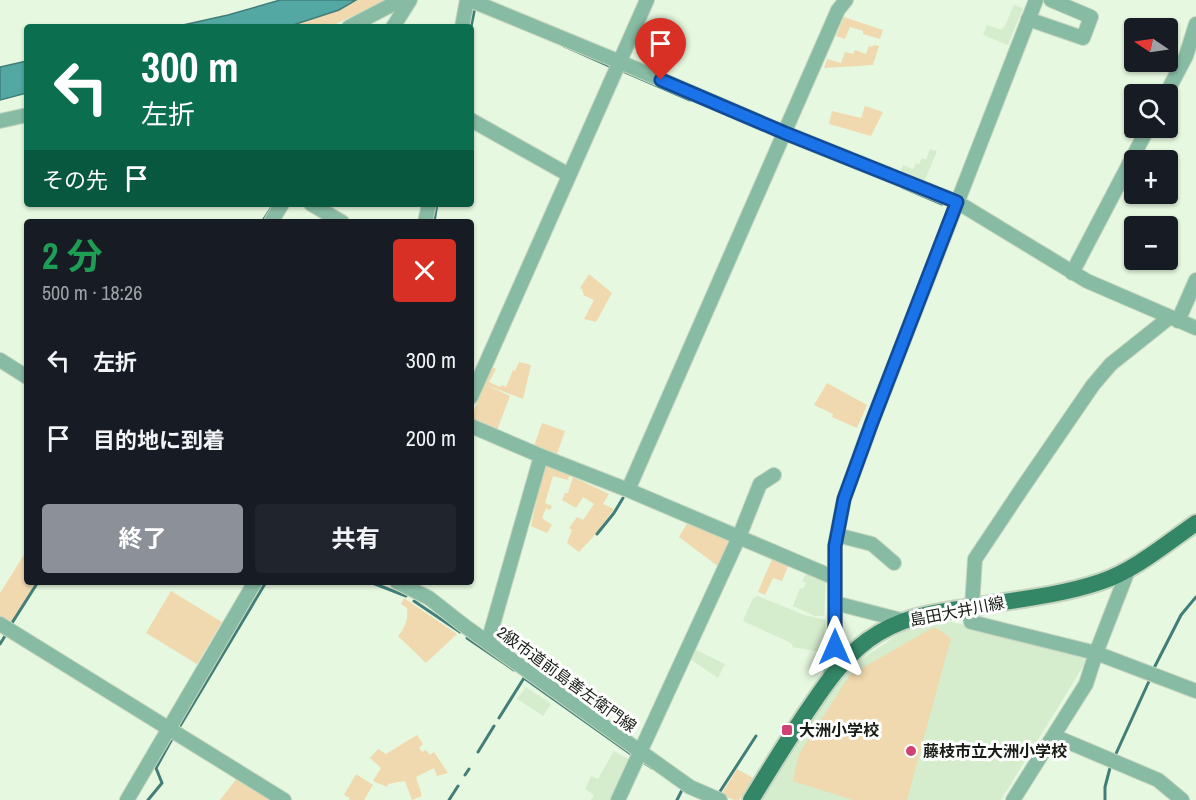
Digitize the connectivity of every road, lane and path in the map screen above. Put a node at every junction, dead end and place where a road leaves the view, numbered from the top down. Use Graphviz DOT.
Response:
graph roads {
  1 [pos="401,0"];
  2 [pos="410,0"];
  3 [pos="468,0"];
  4 [pos="647,0"];
  5 [pos="846,0"];
  6 [pos="1036,0"];
  7 [pos="1051,0"];
  8 [pos="1028,19"];
  9 [pos="355,24"];
  10 [pos="395,24"];
  11 [pos="463,24"];
  12 [pos="1196,24"];
  13 [pos="620,62"];
  14 [pos="1171,84"];
  15 [pos="24,116"];
  16 [pos="0,121"];
  17 [pos="474,122"];
  18 [pos="785,133"];
  19 [pos="1143,138"];
  20 [pos="569,175"];
  21 [pos="957,202"];
  22 [pos="316,207"];
  23 [pos="337,219"];
  24 [pos="1072,273"];
  25 [pos="1196,280"];
  26 [pos="1174,319"];
  27 [pos="1196,328"];
  28 [pos="0,360"];
  29 [pos="24,375"];
  30 [pos="474,391"];
  31 [pos="474,427"];
  32 [pos="541,456"];
  33 [pos="774,475"];
  34 [pos="628,490"];
  35 [pos="1196,523"];
  36 [pos="837,535"];
  37 [pos="739,537"];
  38 [pos="894,563"];
  39 [pos="1129,568"];
  40 [pos="835,578"];
  41 [pos="253,585"];
  42 [pos="403,585"];
  43 [pos="835,603"];
  44 [pos="970,607"];
  45 [pos="905,621"];
  46 [pos="0,624"];
  47 [pos="488,642"];
  48 [pos="1096,653"];
  49 [pos="830,678"];
  50 [pos="1196,691"];
  51 [pos="169,729"];
  52 [pos="1054,736"];
  53 [pos="640,751"];
  54 [pos="127,800"];
  55 [pos="284,800"];
  56 [pos="618,800"];
  57 [pos="720,800"];
  58 [pos="751,800"];
  59 [pos="1013,800"];
  60 [pos="1182,800"];
  1 -- 9 [label="street"];
  2 -- 10 [label="street"];
  3 -- 11 [label="street"];
  3 -- 13 [label="street"];
  4 -- 13 [label="street"];
  5 -- 18 [label="street"];
  6 -- 8 [label="street"];
  7 -- 8 [label="street"];
  8 -- 21 [label="street"];
  12 -- 14 [label="street"];
  13 -- 18 [label="street"];
  13 -- 20 [label="street"];
  15 -- 16 [label="street"];
  17 -- 20 [label="street"];
  18 -- 21 [label="street"];
  18 -- 34 [label="street"];
  19 -- 24 [label="street"];
  20 -- 30 [label="street"];
  21 -- 24 [label="street"];
  21 -- 36 [label="street"];
  22 -- 23 [label="street"];
  24 -- 26 [label="street"];
  25 -- 26 [label="street"];
  26 -- 27 [label="street"];
  26 -- 44 [label="street"];
  28 -- 29 [label="street"];
  31 -- 32 [label="street"];
  32 -- 34 [label="street"];
  32 -- 47 [label="street"];
  33 -- 37 [label="street"];
  34 -- 37 [label="street"];
  35 -- 39 [label="main road, 島田大井川線"];
  36 -- 38 [label="street"];
  36 -- 40 [label="street"];
  37 -- 40 [label="street"];
  37 -- 53 [label="street"];
  39 -- 44 [label="main road, 島田大井川線"];
  39 -- 48 [label="street"];
  40 -- 43 [label="street"];
  41 -- 51 [label="street"];
  42 -- 47 [label="street, 2級市道前島善左衛門線"];
  43 -- 45 [label="street"];
  43 -- 49 [label="street"];
  44 -- 45 [label="main road, 島田大井川線"];
  44 -- 48 [label="street"];
  45 -- 49 [label="main road, 島田大井川線"];
  46 -- 51 [label="street"];
  47 -- 53 [label="street, 2級市道前島善左衛門線"];
  48 -- 50 [label="street"];
  48 -- 52 [label="street"];
  49 -- 58 [label="main road, 島田大井川線"];
  51 -- 54 [label="street"];
  51 -- 55 [label="street"];
  52 -- 59 [label="street"];
  52 -- 60 [label="street"];
  53 -- 56 [label="street"];
  53 -- 57 [label="street, 2級市道前島善左衛門線"];
}
